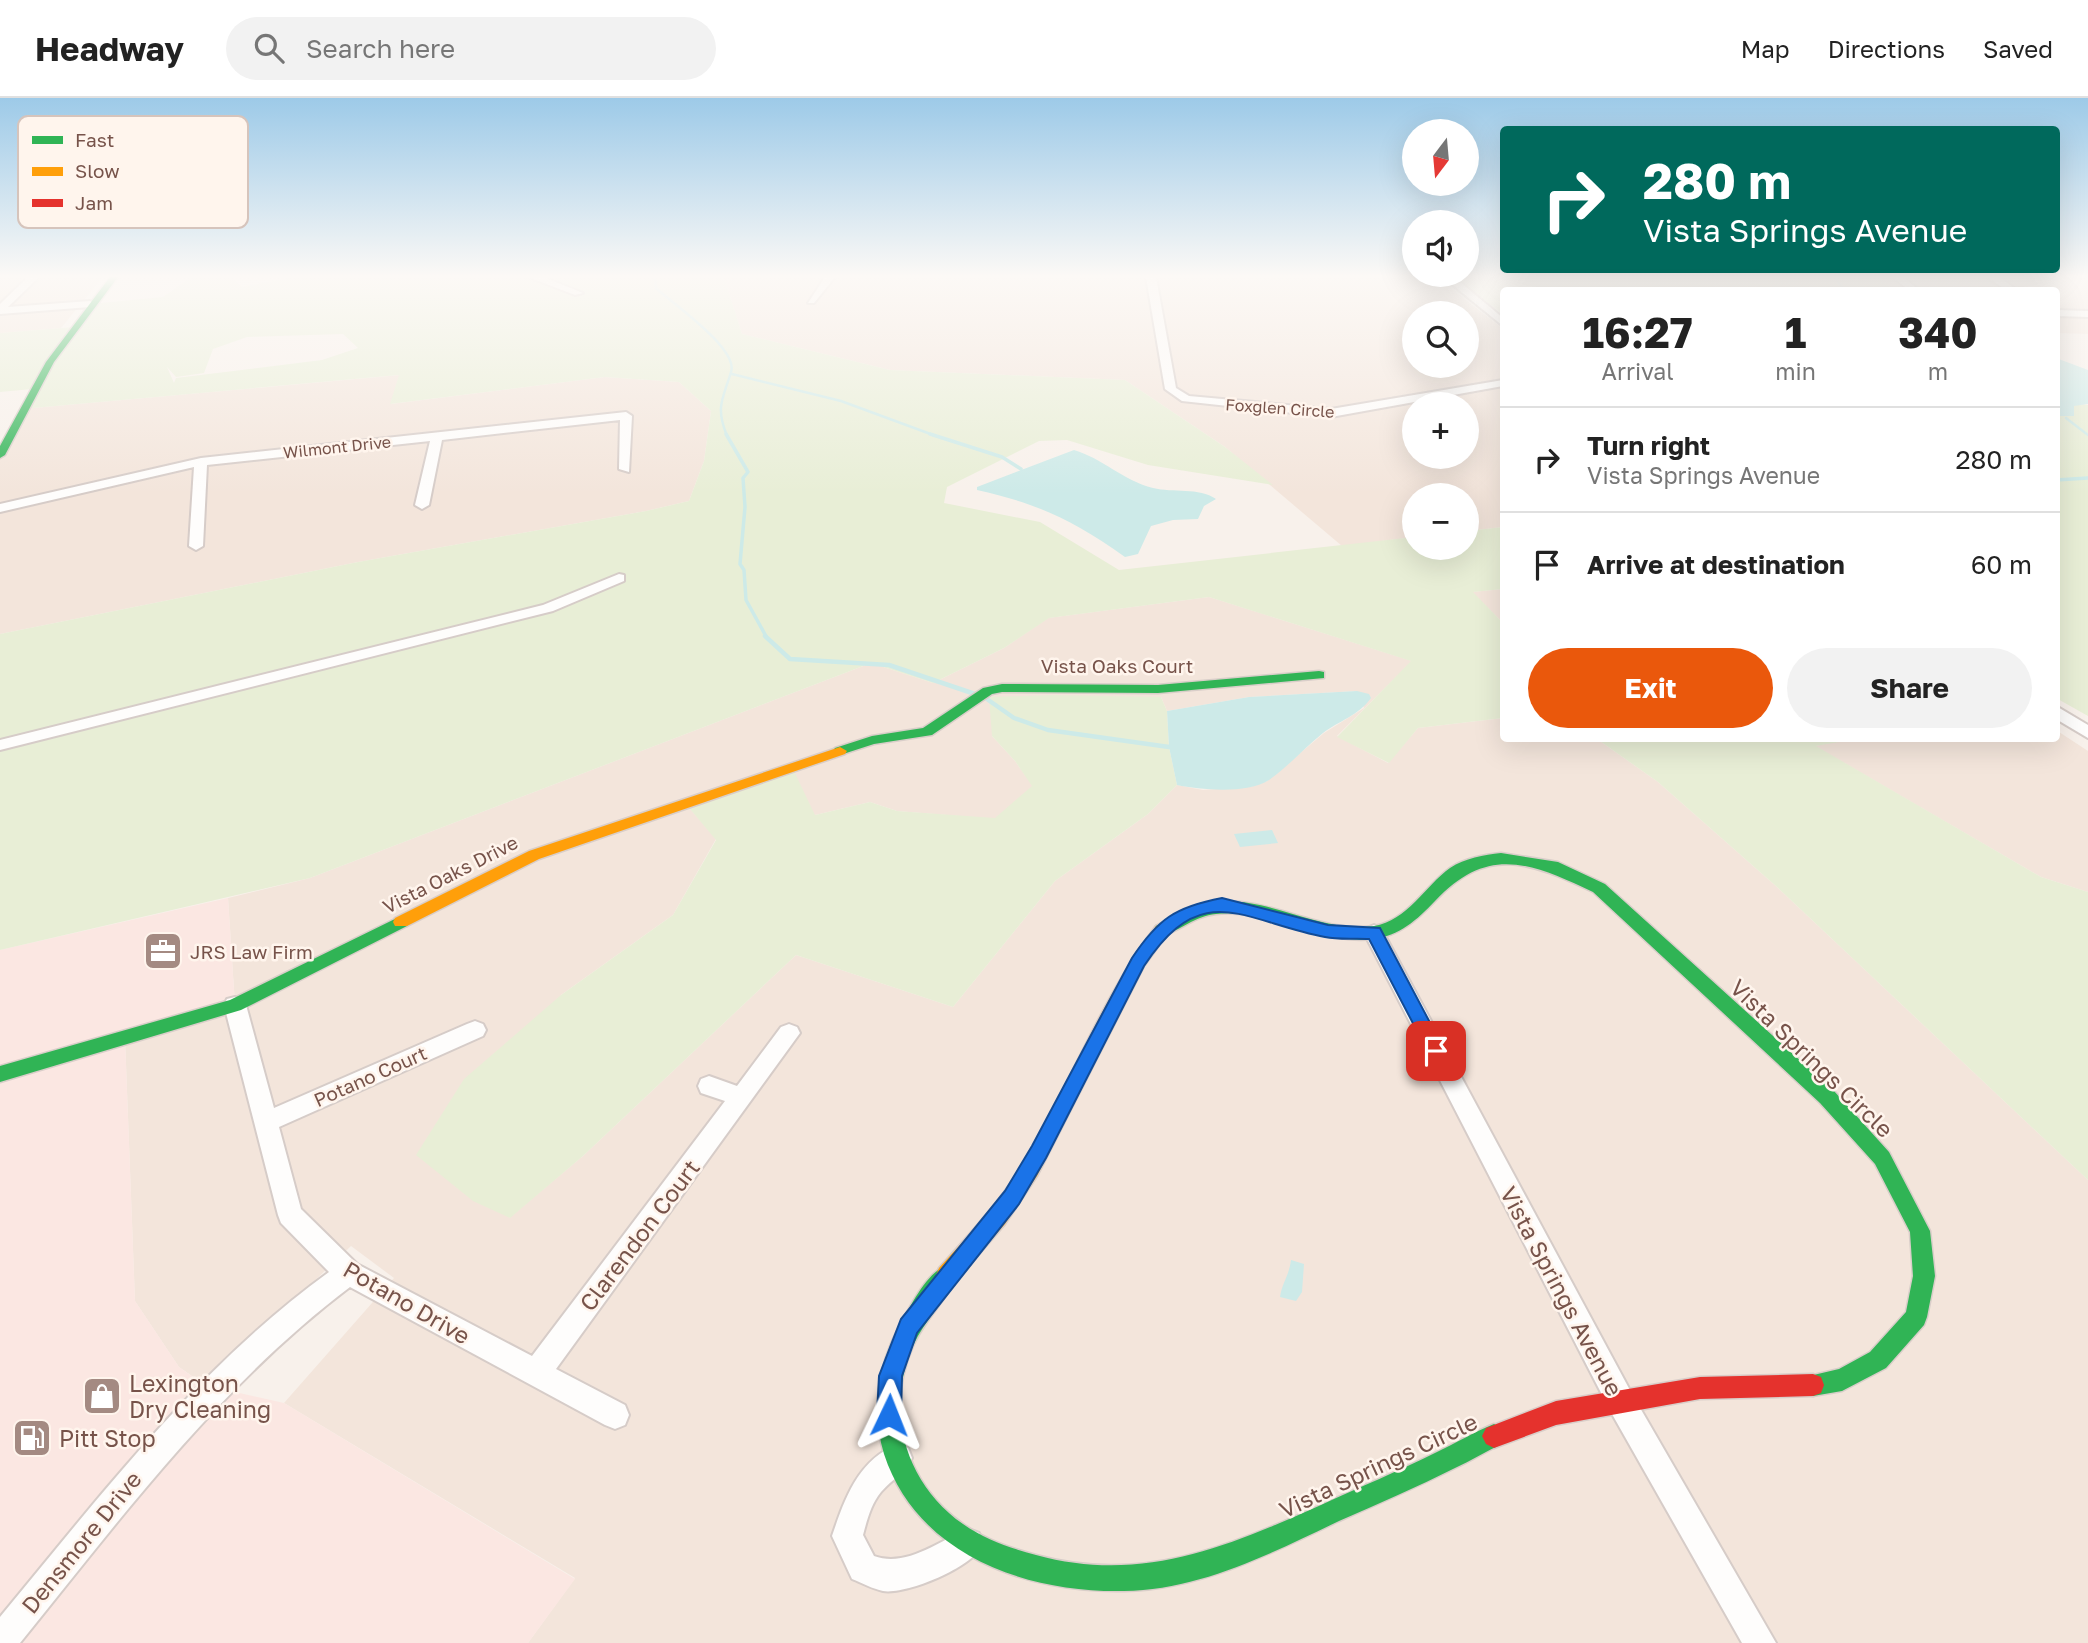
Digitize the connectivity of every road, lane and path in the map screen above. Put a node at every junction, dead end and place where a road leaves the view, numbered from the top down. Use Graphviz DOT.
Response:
graph roads {
  1 [pos="58,349"];
  2 [pos="1164,349"];
  3 [pos="1500,384"];
  4 [pos="437,436"];
  5 [pos="0,455"];
  6 [pos="201,462"];
  7 [pos="625,469"];
  8 [pos="422,505"];
  9 [pos="0,508"];
  10 [pos="196,546"];
  11 [pos="619,578"];
  12 [pos="1319,675"];
  13 [pos="2060,714"];
  14 [pos="927,732"];
  15 [pos="2088,733"];
  16 [pos="0,745"];
  17 [pos="1374,933"];
  18 [pos="235,1005"];
  19 [pos="475,1030"];
  20 [pos="789,1033"];
  21 [pos="0,1074"];
  22 [pos="709,1086"];
  23 [pos="741,1097"];
  24 [pos="264,1123"];
  25 [pos="348,1273"];
  26 [pos="536,1374"];
  27 [pos="1622,1404"];
  28 [pos="615,1415"];
  29 [pos="898,1458"];
  30 [pos="968,1544"];
  31 [pos="0,1642"];
  32 [pos="1760,1643"];
  1 -- 5 [label="street"];
  2 -- 3 [label="street, Foxglen Circle"];
  4 -- 6 [label="street, Wilmont Drive"];
  4 -- 7 [label="street, Wilmont Drive"];
  4 -- 8 [label="street"];
  6 -- 9 [label="street, Wilmont Drive"];
  6 -- 10 [label="street"];
  11 -- 16 [label="street"];
  12 -- 14 [label="street, Vista Oaks Court"];
  13 -- 15 [label="street"];
  14 -- 18 [label="street, Vista Oaks Drive"];
  17 -- 27 [label="street, Vista Springs Avenue"];
  17 -- 27 [label="street, Vista Springs Circle"];
  17 -- 29 [label="street, Vista Springs Circle"];
  18 -- 21 [label="street, Vista Oaks Drive"];
  18 -- 24 [label="street, Potano Drive"];
  19 -- 24 [label="street, Potano Court"];
  20 -- 23 [label="street, Clarendon Court"];
  22 -- 23 [label="street"];
  23 -- 26 [label="street, Clarendon Court"];
  24 -- 25 [label="street, Potano Drive"];
  25 -- 26 [label="street, Potano Drive"];
  25 -- 31 [label="street, Densmore Drive"];
  26 -- 28 [label="street, Potano Drive"];
  27 -- 30 [label="street, Vista Springs Circle"];
  27 -- 32 [label="street, Vista Springs Avenue"];
  29 -- 30 [label="street, Vista Springs Circle"];
  29 -- 30 [label="street"];
}
